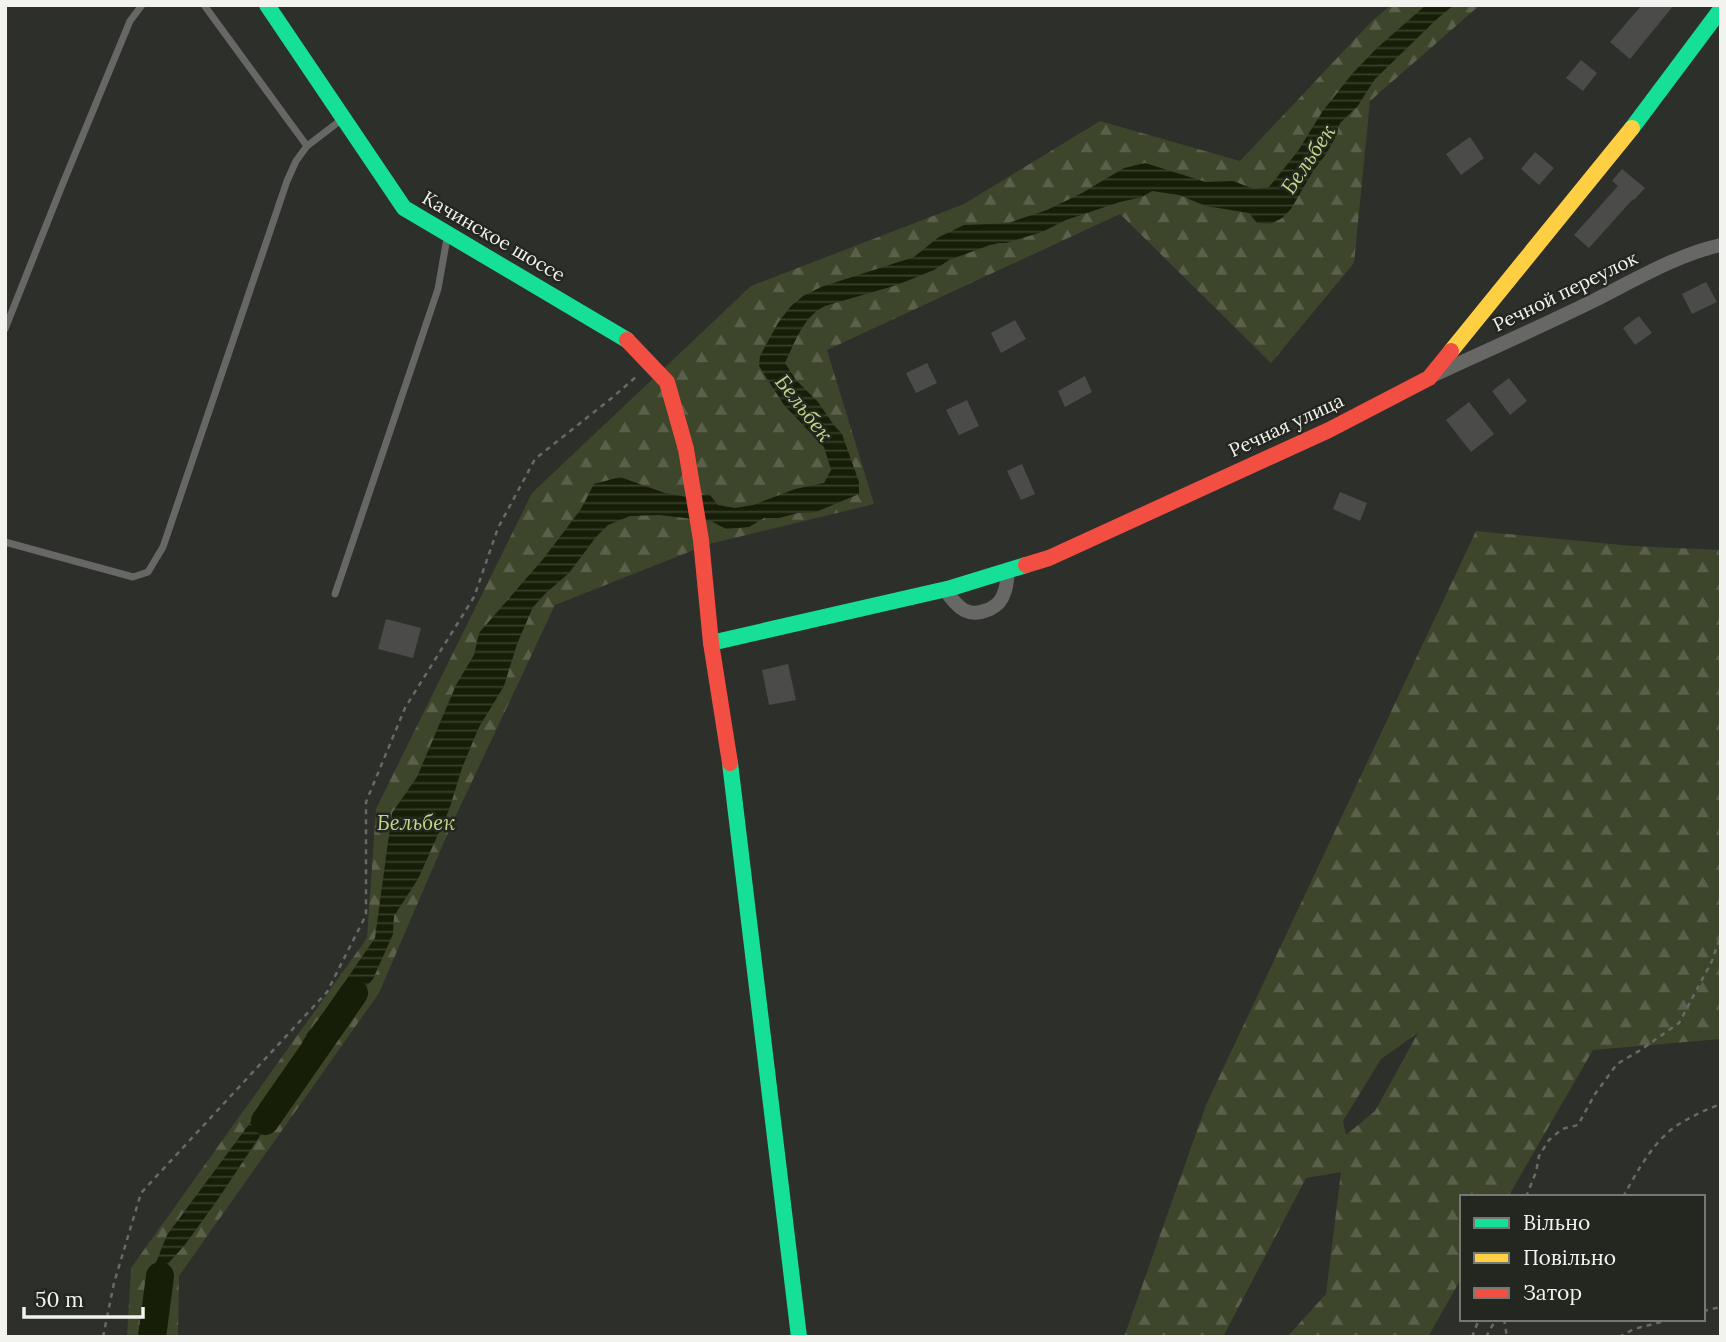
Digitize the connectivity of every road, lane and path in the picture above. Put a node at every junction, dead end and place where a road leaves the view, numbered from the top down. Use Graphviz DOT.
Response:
graph roads {
  1 [pos="142,5"];
  2 [pos="204,5"];
  3 [pos="267,5"];
  4 [pos="1721,9"];
  5 [pos="343,118"];
  6 [pos="307,146"];
  7 [pos="448,233"];
  8 [pos="1721,245"];
  9 [pos="5,329"];
  10 [pos="650,364"];
  11 [pos="1429,378"];
  12 [pos="5,542"];
  13 [pos="1008,571"];
  14 [pos="944,589"];
  15 [pos="335,594"];
  16 [pos="711,643"];
  17 [pos="1721,935"];
  18 [pos="1721,1104"];
  19 [pos="1527,1195"];
  20 [pos="1624,1195"];
  21 [pos="1495,1321"];
  22 [pos="1665,1321"];
  23 [pos="103,1337"];
  24 [pos="799,1337"];
  25 [pos="1486,1337"];
  26 [pos="1619,1337"];
  1 -- 9 [label="lane"];
  2 -- 6 [label="lane"];
  3 -- 5 [label="main road, Качинское шоссе"];
  4 -- 11 [label="main road, Речная улица"];
  5 -- 6 [label="lane"];
  5 -- 7 [label="main road, Качинское шоссе"];
  6 -- 12 [label="lane"];
  7 -- 10 [label="main road, Качинское шоссе"];
  7 -- 15 [label="lane"];
  8 -- 11 [label="street, Речной переулок"];
  10 -- 16 [label="main road, Качинское шоссе"];
  10 -- 23 [label="path"];
  11 -- 13 [label="main road, Речная улица"];
  13 -- 14 [label="main road, Речная улица"];
  13 -- 14 [label="street"];
  14 -- 16 [label="main road, Речная улица"];
  16 -- 24 [label="main road, Качинское шоссе"];
  17 -- 19 [label="path"];
  18 -- 20 [label="path"];
  21 -- 25 [label="path"];
  22 -- 26 [label="path"];
}
